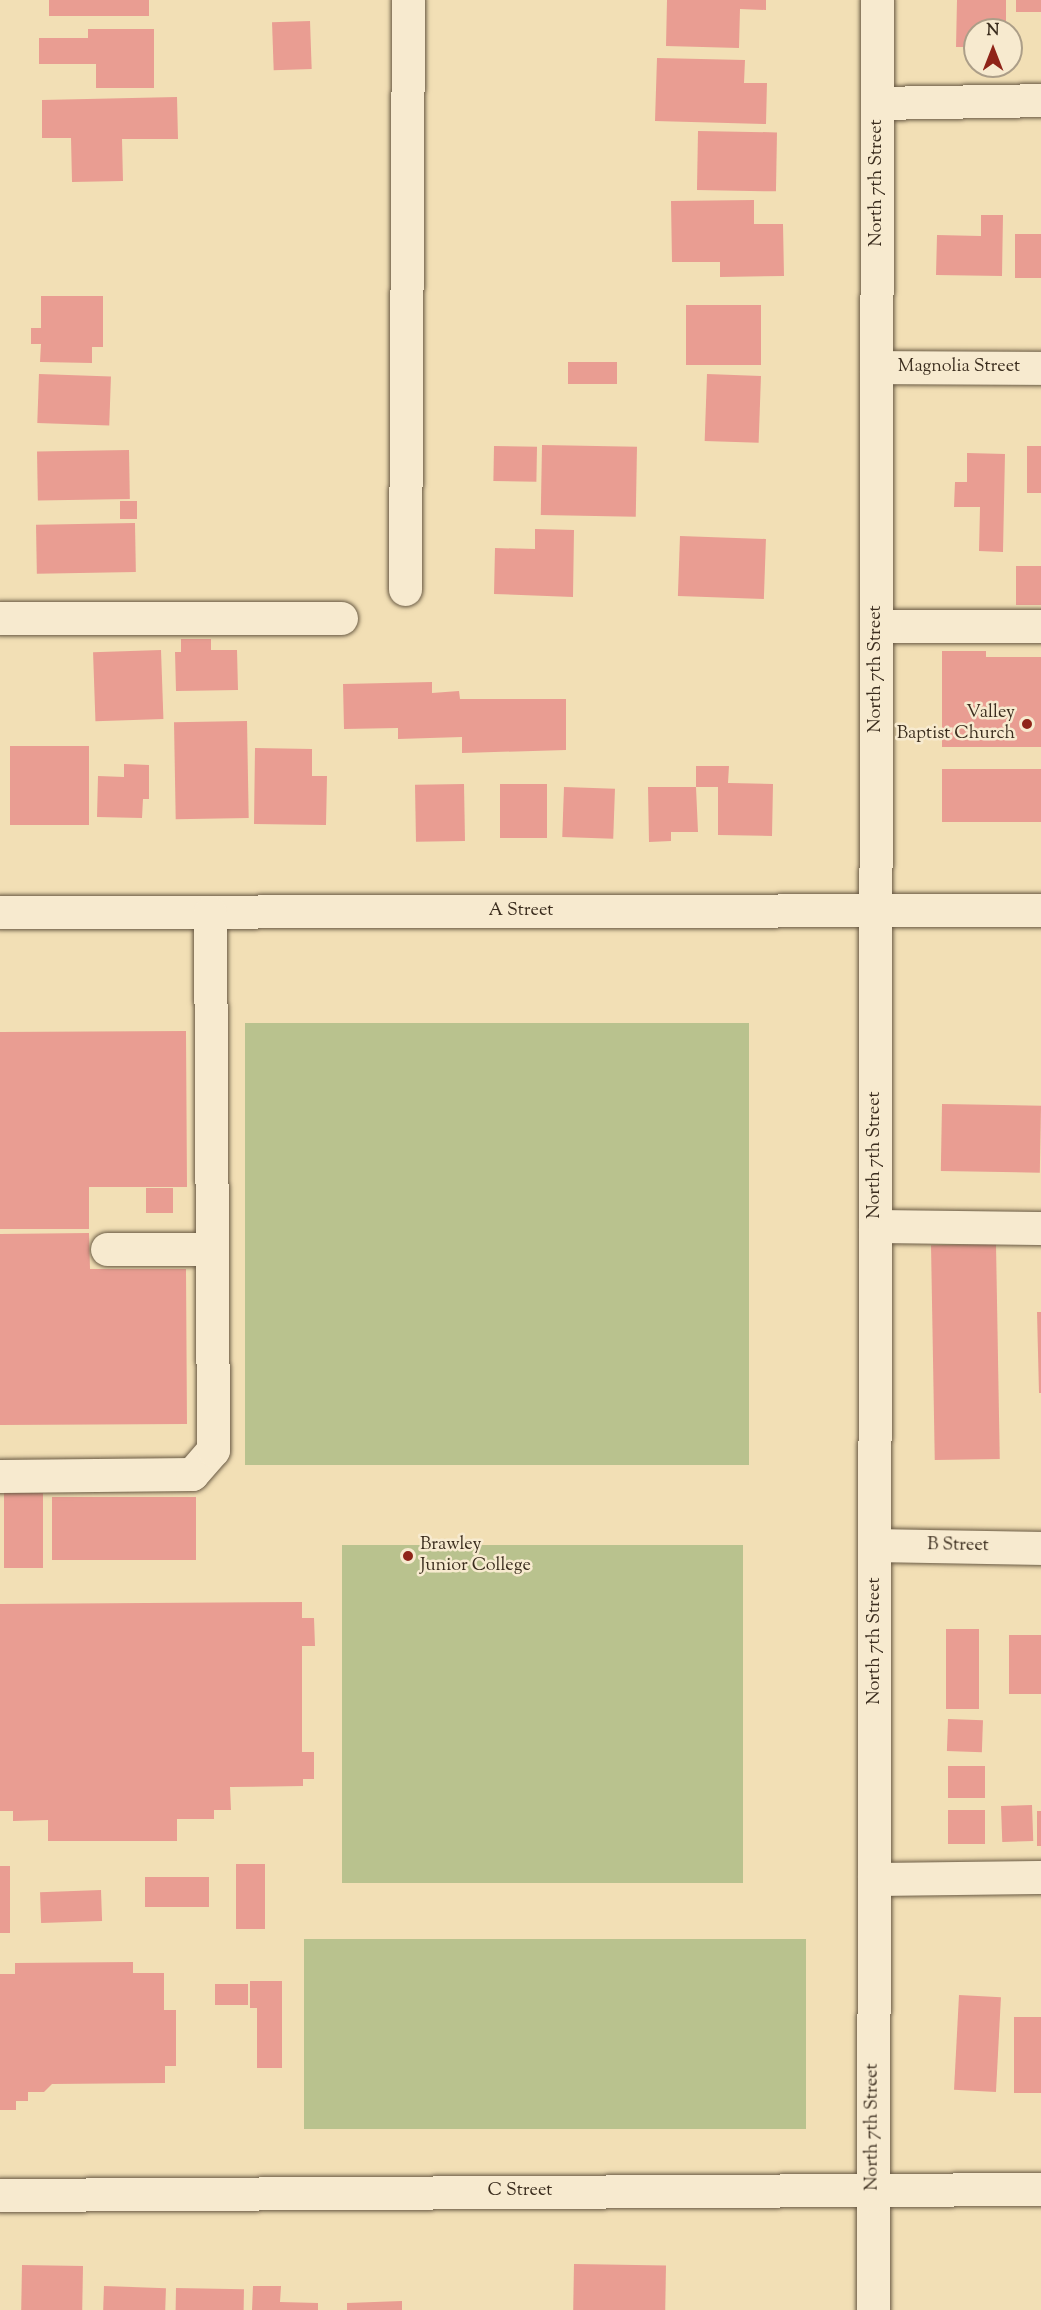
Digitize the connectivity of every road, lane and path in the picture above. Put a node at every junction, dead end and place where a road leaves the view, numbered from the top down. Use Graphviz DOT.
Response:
graph roads {
  1 [pos="408,0"];
  2 [pos="877,0"];
  3 [pos="1041,100"];
  4 [pos="877,103"];
  5 [pos="876,367"];
  6 [pos="1041,368"];
  7 [pos="405,589"];
  8 [pos="0,618"];
  9 [pos="341,618"];
  10 [pos="876,626"];
  11 [pos="1041,626"];
  12 [pos="1041,910"];
  13 [pos="876,911"];
  14 [pos="0,912"];
  15 [pos="210,912"];
  16 [pos="875,1226"];
  17 [pos="1041,1228"];
  18 [pos="107,1249"];
  19 [pos="211,1249"];
  20 [pos="0,1476"];
  21 [pos="875,1545"];
  22 [pos="1041,1548"];
  23 [pos="1041,1876"];
  24 [pos="874,1879"];
  25 [pos="873,2189"];
  26 [pos="1041,2189"];
  27 [pos="0,2195"];
  28 [pos="873,2310"];
  1 -- 7 [label="street"];
  2 -- 4 [label="street, North 7th Street"];
  3 -- 4 [label="street"];
  4 -- 5 [label="street, North 7th Street"];
  5 -- 6 [label="street, Magnolia Street"];
  5 -- 10 [label="street, North 7th Street"];
  8 -- 9 [label="street"];
  10 -- 11 [label="street"];
  10 -- 13 [label="street, North 7th Street"];
  12 -- 13 [label="street, A Street"];
  13 -- 15 [label="street, A Street"];
  13 -- 16 [label="street, North 7th Street"];
  14 -- 15 [label="street, A Street"];
  15 -- 19 [label="street"];
  16 -- 17 [label="street"];
  16 -- 21 [label="street, North 7th Street"];
  18 -- 19 [label="street"];
  19 -- 20 [label="street"];
  21 -- 22 [label="street, B Street"];
  21 -- 24 [label="street, North 7th Street"];
  23 -- 24 [label="street"];
  24 -- 25 [label="street, North 7th Street"];
  25 -- 26 [label="street, C Street"];
  25 -- 27 [label="street, C Street"];
  25 -- 28 [label="street, North 7th Street"];
}
